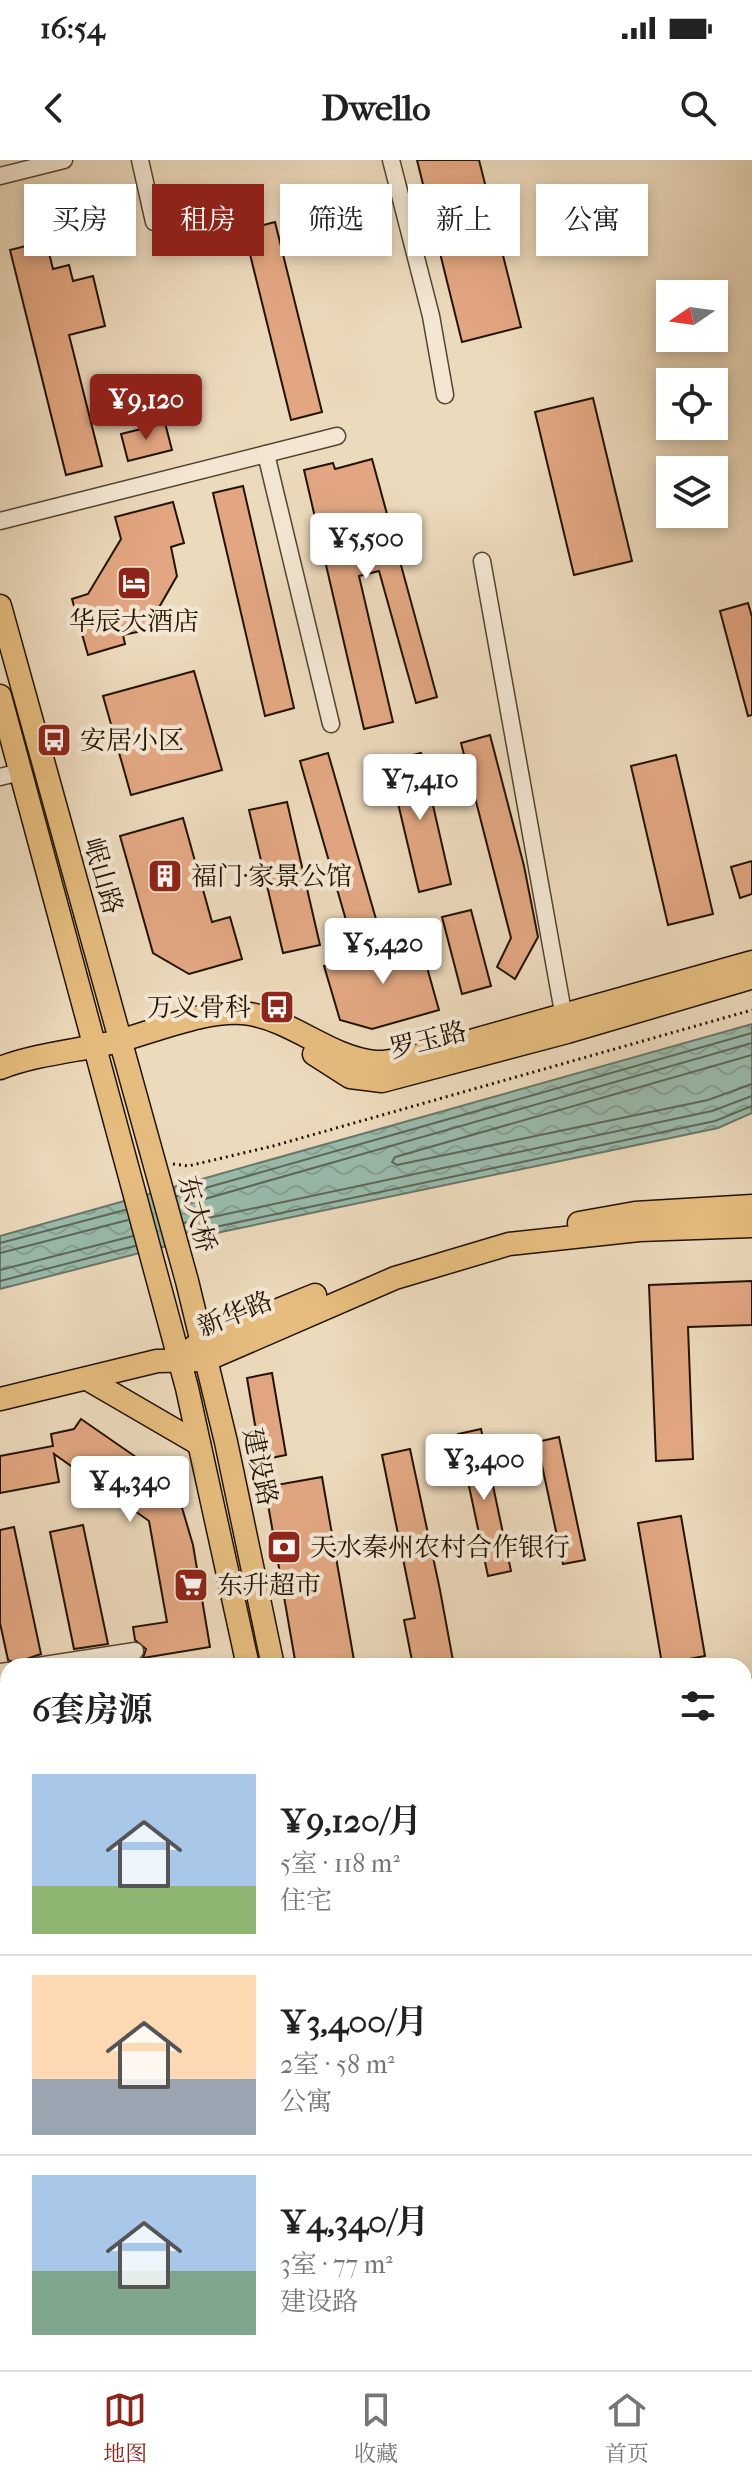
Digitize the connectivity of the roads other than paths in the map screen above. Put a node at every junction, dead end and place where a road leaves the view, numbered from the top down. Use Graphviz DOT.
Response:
graph roads {
  1 [pos="64,160"];
  2 [pos="140,160"];
  3 [pos="391,160"];
  4 [pos="0,176"];
  5 [pos="152,213"];
  6 [pos="445,395"];
  7 [pos="337,436"];
  8 [pos="266,454"];
  9 [pos="0,521"];
  10 [pos="482,561"];
  11 [pos="0,606"];
  12 [pos="0,696"];
  13 [pos="331,724"];
  14 [pos="10,774"];
  15 [pos="752,962"];
  16 [pos="752,977"];
  17 [pos="563,1012"];
  18 [pos="120,1040"];
  19 [pos="93,1046"];
  20 [pos="0,1068"];
  21 [pos="154,1161"];
  22 [pos="752,1206"];
  23 [pos="752,1226"];
  24 [pos="187,1281"];
  25 [pos="158,1286"];
  26 [pos="204,1351"];
  27 [pos="179,1358"];
  28 [pos="89,1380"];
  29 [pos="0,1399"];
  30 [pos="199,1444"];
  31 [pos="135,1651"];
  32 [pos="90,1658"];
  33 [pos="246,1658"];
  34 [pos="271,1658"];
  1 -- 4 [label="street"];
  2 -- 5 [label="street"];
  3 -- 6 [label="street"];
  7 -- 8 [label="street"];
  8 -- 9 [label="street"];
  8 -- 13 [label="street"];
  10 -- 17 [label="street"];
  11 -- 18 [label="main road, 岷山路"];
  12 -- 14 [label="main road, 岷山路"];
  14 -- 19 [label="main road, 岷山路"];
  15 -- 17 [label="main road, 罗玉路"];
  16 -- 18 [label="main road, 罗玉路"];
  17 -- 18 [label="main road, 罗玉路"];
  18 -- 19 [label="main road, 罗玉路"];
  18 -- 21 [label="main road, 岷山路"];
  19 -- 20 [label="main road, 罗玉路"];
  19 -- 25 [label="main road, 岷山路"];
  21 -- 24 [label="main road, 东大桥"];
  22 -- 26 [label="main road, 新华路"];
  23 -- 26 [label="main road, 新华路"];
  24 -- 26 [label="main road, 建设路"];
  25 -- 27 [label="main road, 建设路"];
  26 -- 27 [label="main road, 新华路"];
  26 -- 34 [label="main road, 建设路"];
  27 -- 28 [label="main road, 新华路"];
  27 -- 30 [label="main road, 建设路"];
  28 -- 29 [label="main road"];
  28 -- 30 [label="main road"];
  30 -- 33 [label="main road, 建设路"];
  31 -- 32 [label="street"];
}
